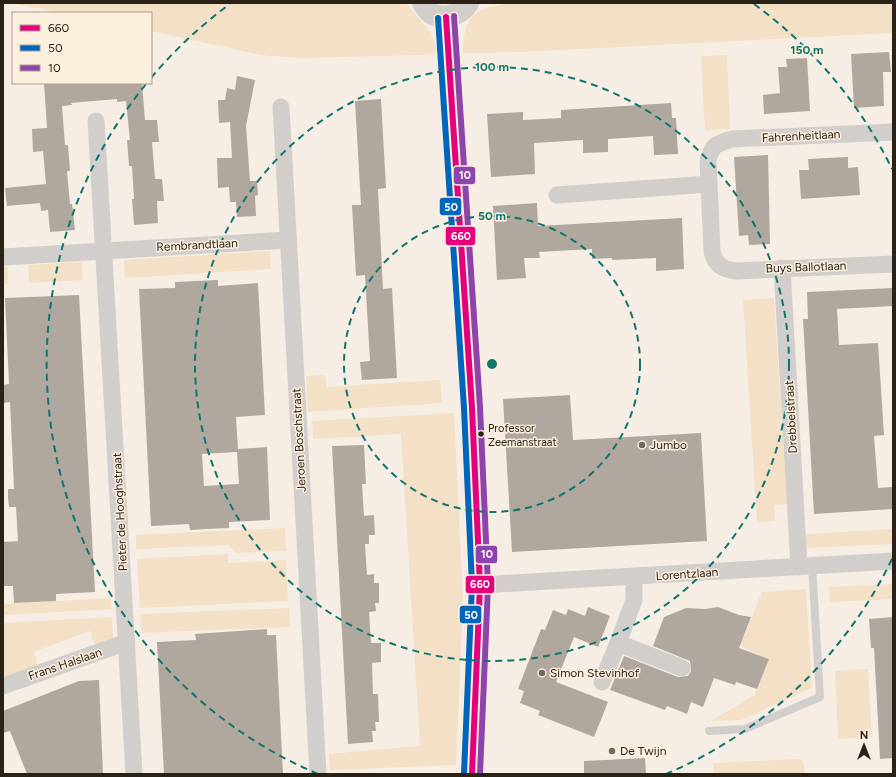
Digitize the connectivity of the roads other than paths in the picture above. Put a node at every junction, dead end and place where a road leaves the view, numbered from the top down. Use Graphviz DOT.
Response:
graph roads {
  1 [pos="423,3"];
  2 [pos="468,3"];
  3 [pos="446,17"];
  4 [pos="281,107"];
  5 [pos="96,121"];
  6 [pos="893,132"];
  7 [pos="709,184"];
  8 [pos="557,195"];
  9 [pos="288,240"];
  10 [pos="105,250"];
  11 [pos="3,257"];
  12 [pos="893,264"];
  13 [pos="782,268"];
  14 [pos="893,561"];
  15 [pos="806,566"];
  16 [pos="634,577"];
  17 [pos="480,585"];
  18 [pos="127,642"];
  19 [pos="618,643"];
  20 [pos="682,668"];
  21 [pos="602,682"];
  22 [pos="3,686"];
  23 [pos="709,731"];
  24 [pos="134,774"];
  25 [pos="318,774"];
  26 [pos="472,774"];
  1 -- 3 [label="street"];
  2 -- 3 [label="street"];
  3 -- 17 [label="street"];
  4 -- 9 [label="street, Jeroen Boschstraat"];
  5 -- 10 [label="street"];
  6 -- 7 [label="street, Fahrenheitlaan"];
  7 -- 8 [label="street"];
  7 -- 13 [label="street, Buys Ballotlaan"];
  9 -- 10 [label="street, Rembrandtlaan"];
  9 -- 25 [label="street, Jeroen Boschstraat"];
  10 -- 11 [label="street, Rembrandtlaan"];
  10 -- 18 [label="street, Pieter de Hooghstraat"];
  12 -- 13 [label="street, Buys Ballotlaan"];
  13 -- 15 [label="street, Drebbelstraat"];
  14 -- 15 [label="street, Lorentzlaan"];
  15 -- 16 [label="street, Lorentzlaan"];
  15 -- 23 [label="lane"];
  16 -- 17 [label="street, Lorentzlaan"];
  16 -- 19 [label="street"];
  17 -- 26 [label="street"];
  18 -- 22 [label="street, Frans Halslaan"];
  18 -- 24 [label="street, Pieter de Hooghstraat"];
  19 -- 20 [label="street"];
  19 -- 21 [label="street"];
}
